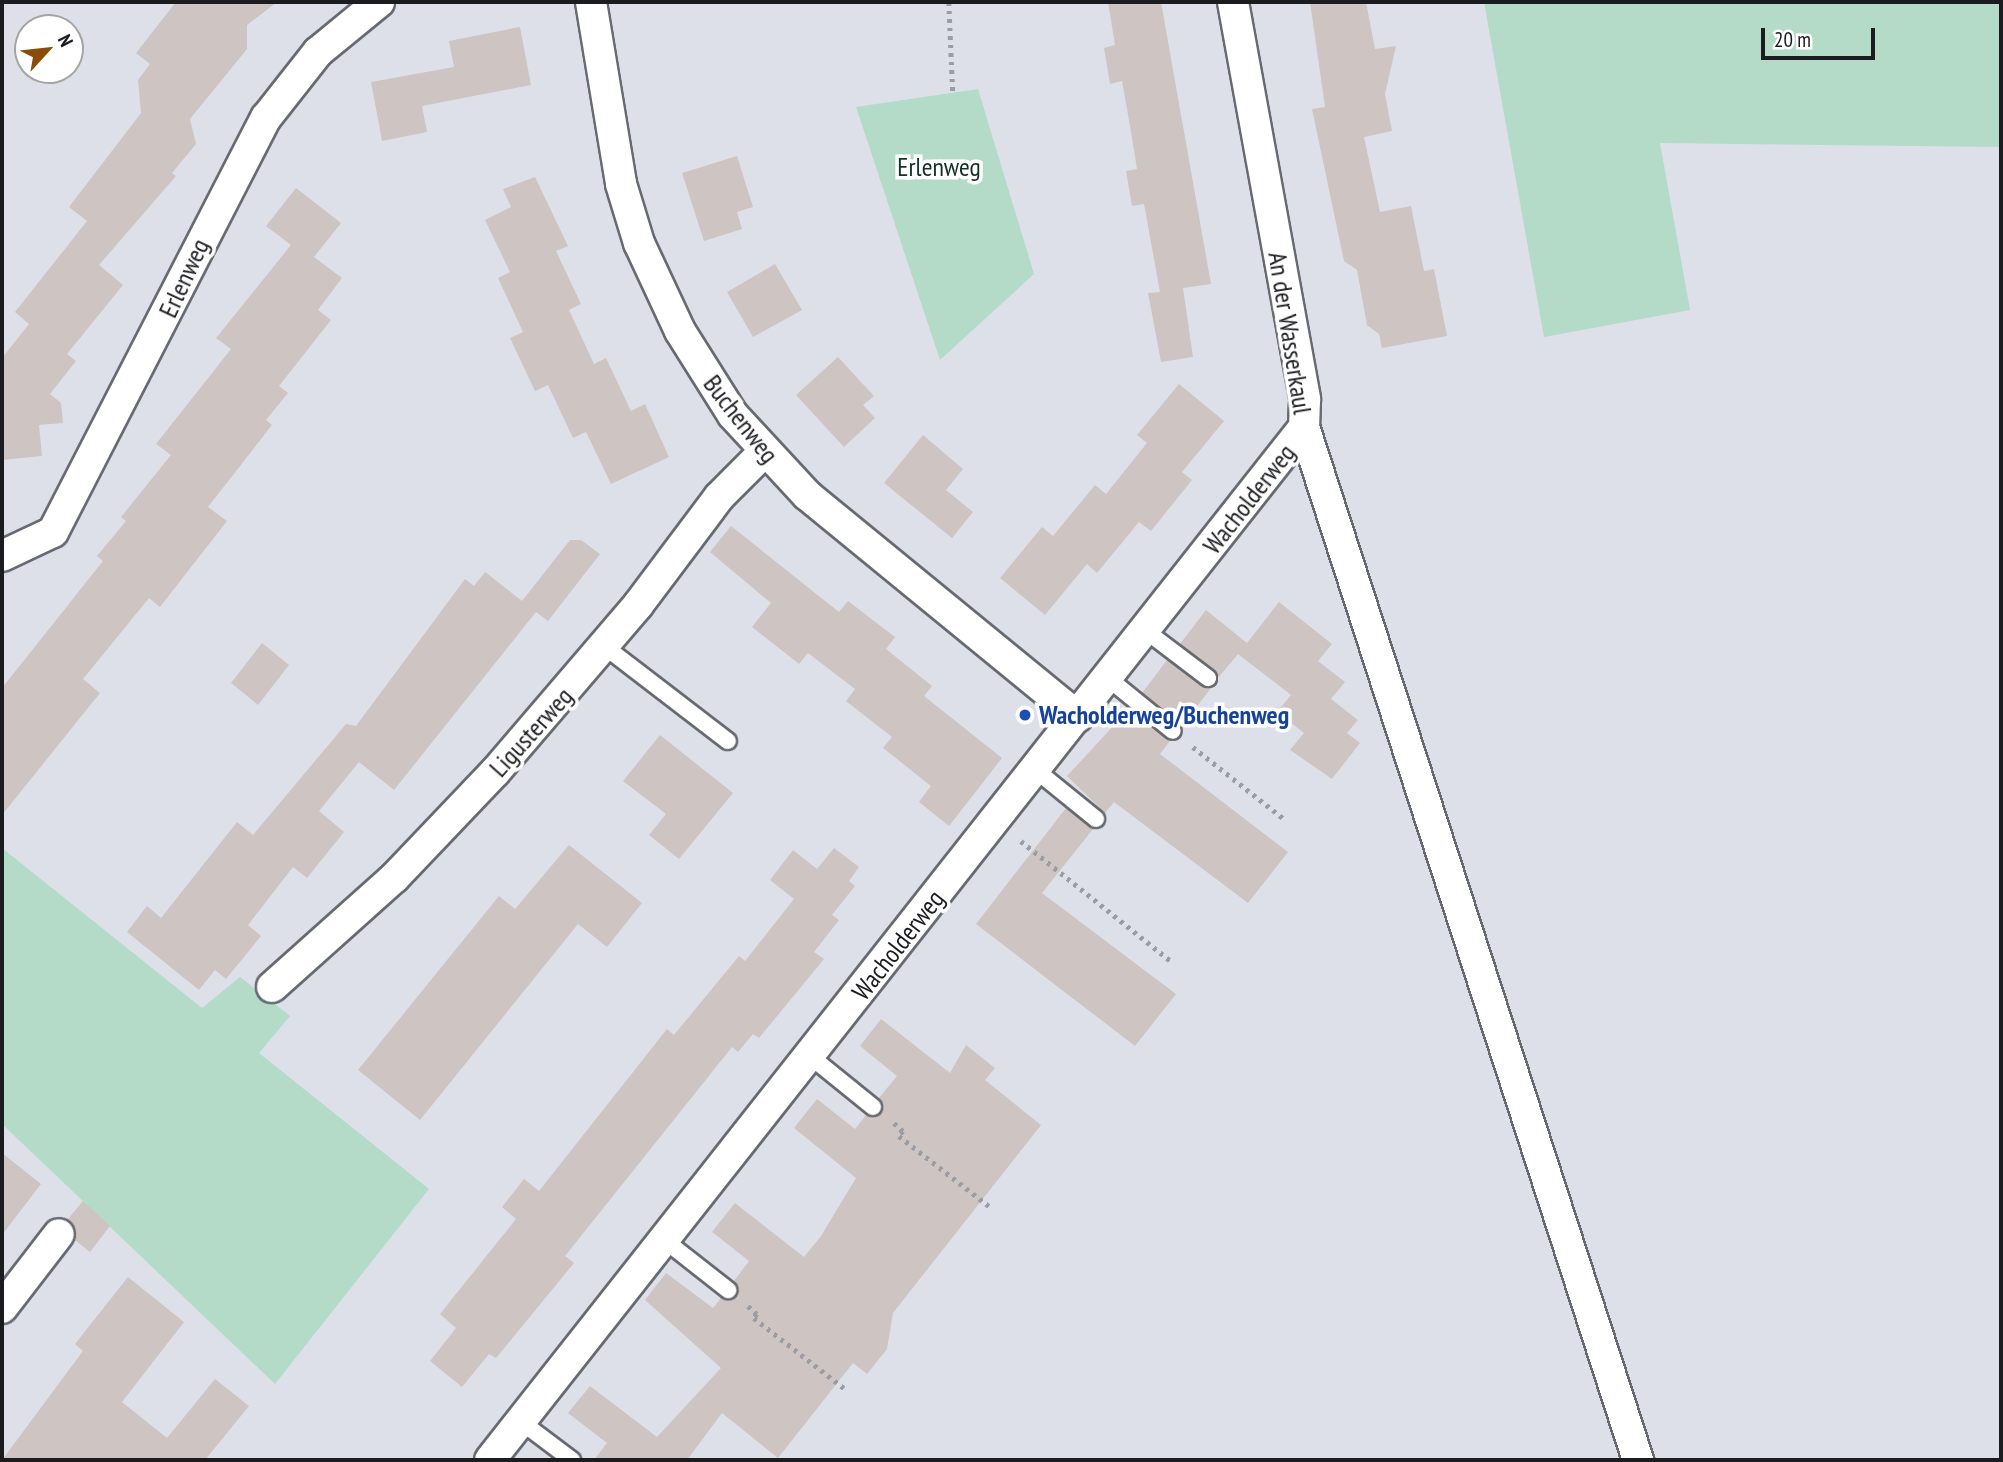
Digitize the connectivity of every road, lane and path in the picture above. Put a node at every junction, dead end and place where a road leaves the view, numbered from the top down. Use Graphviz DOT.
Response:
graph roads {
  1 [pos="379,2"];
  2 [pos="591,2"];
  3 [pos="949,2"];
  4 [pos="1233,2"];
  5 [pos="953,94"];
  6 [pos="1304,427"];
  7 [pos="763,453"];
  8 [pos="2,556"];
  9 [pos="1146,631"];
  10 [pos="604,646"];
  11 [pos="1208,678"];
  12 [pos="1109,679"];
  13 [pos="1078,717"];
  14 [pos="1173,731"];
  15 [pos="728,741"];
  16 [pos="1037,771"];
  17 [pos="1283,818"];
  18 [pos="1096,819"];
  19 [pos="996,821"];
  20 [pos="1171,961"];
  21 [pos="272,987"];
  22 [pos="810,1056"];
  23 [pos="873,1108"];
  24 [pos="989,1206"];
  25 [pos="59,1234"];
  26 [pos="663,1239"];
  27 [pos="728,1290"];
  28 [pos="2,1308"];
  29 [pos="844,1388"];
  30 [pos="520,1421"];
  31 [pos="490,1460"];
  32 [pos="572,1460"];
  33 [pos="1638,1460"];
  1 -- 8 [label="street, Erlenweg"];
  2 -- 7 [label="street, Buchenweg"];
  3 -- 5 [label="path"];
  4 -- 6 [label="street, An der Wasserkaul"];
  6 -- 9 [label="street, Wacholderweg"];
  6 -- 33 [label="street, An der Wasserkaul"];
  7 -- 10 [label="street, Ligusterweg"];
  7 -- 13 [label="street, Buchenweg"];
  9 -- 11 [label="lane"];
  9 -- 12 [label="street, Wacholderweg"];
  10 -- 15 [label="lane"];
  10 -- 21 [label="street, Ligusterweg"];
  12 -- 13 [label="street, Wacholderweg"];
  12 -- 14 [label="lane"];
  13 -- 16 [label="street, Wacholderweg"];
  14 -- 17 [label="path"];
  16 -- 18 [label="lane"];
  16 -- 19 [label="street, Wacholderweg"];
  19 -- 20 [label="path"];
  19 -- 22 [label="street, Wacholderweg"];
  22 -- 23 [label="lane"];
  22 -- 26 [label="street, Wacholderweg"];
  23 -- 24 [label="path"];
  25 -- 28 [label="street"];
  26 -- 27 [label="lane"];
  26 -- 30 [label="street, Wacholderweg"];
  27 -- 29 [label="path"];
  30 -- 31 [label="street, Wacholderweg"];
  30 -- 32 [label="lane"];
}
